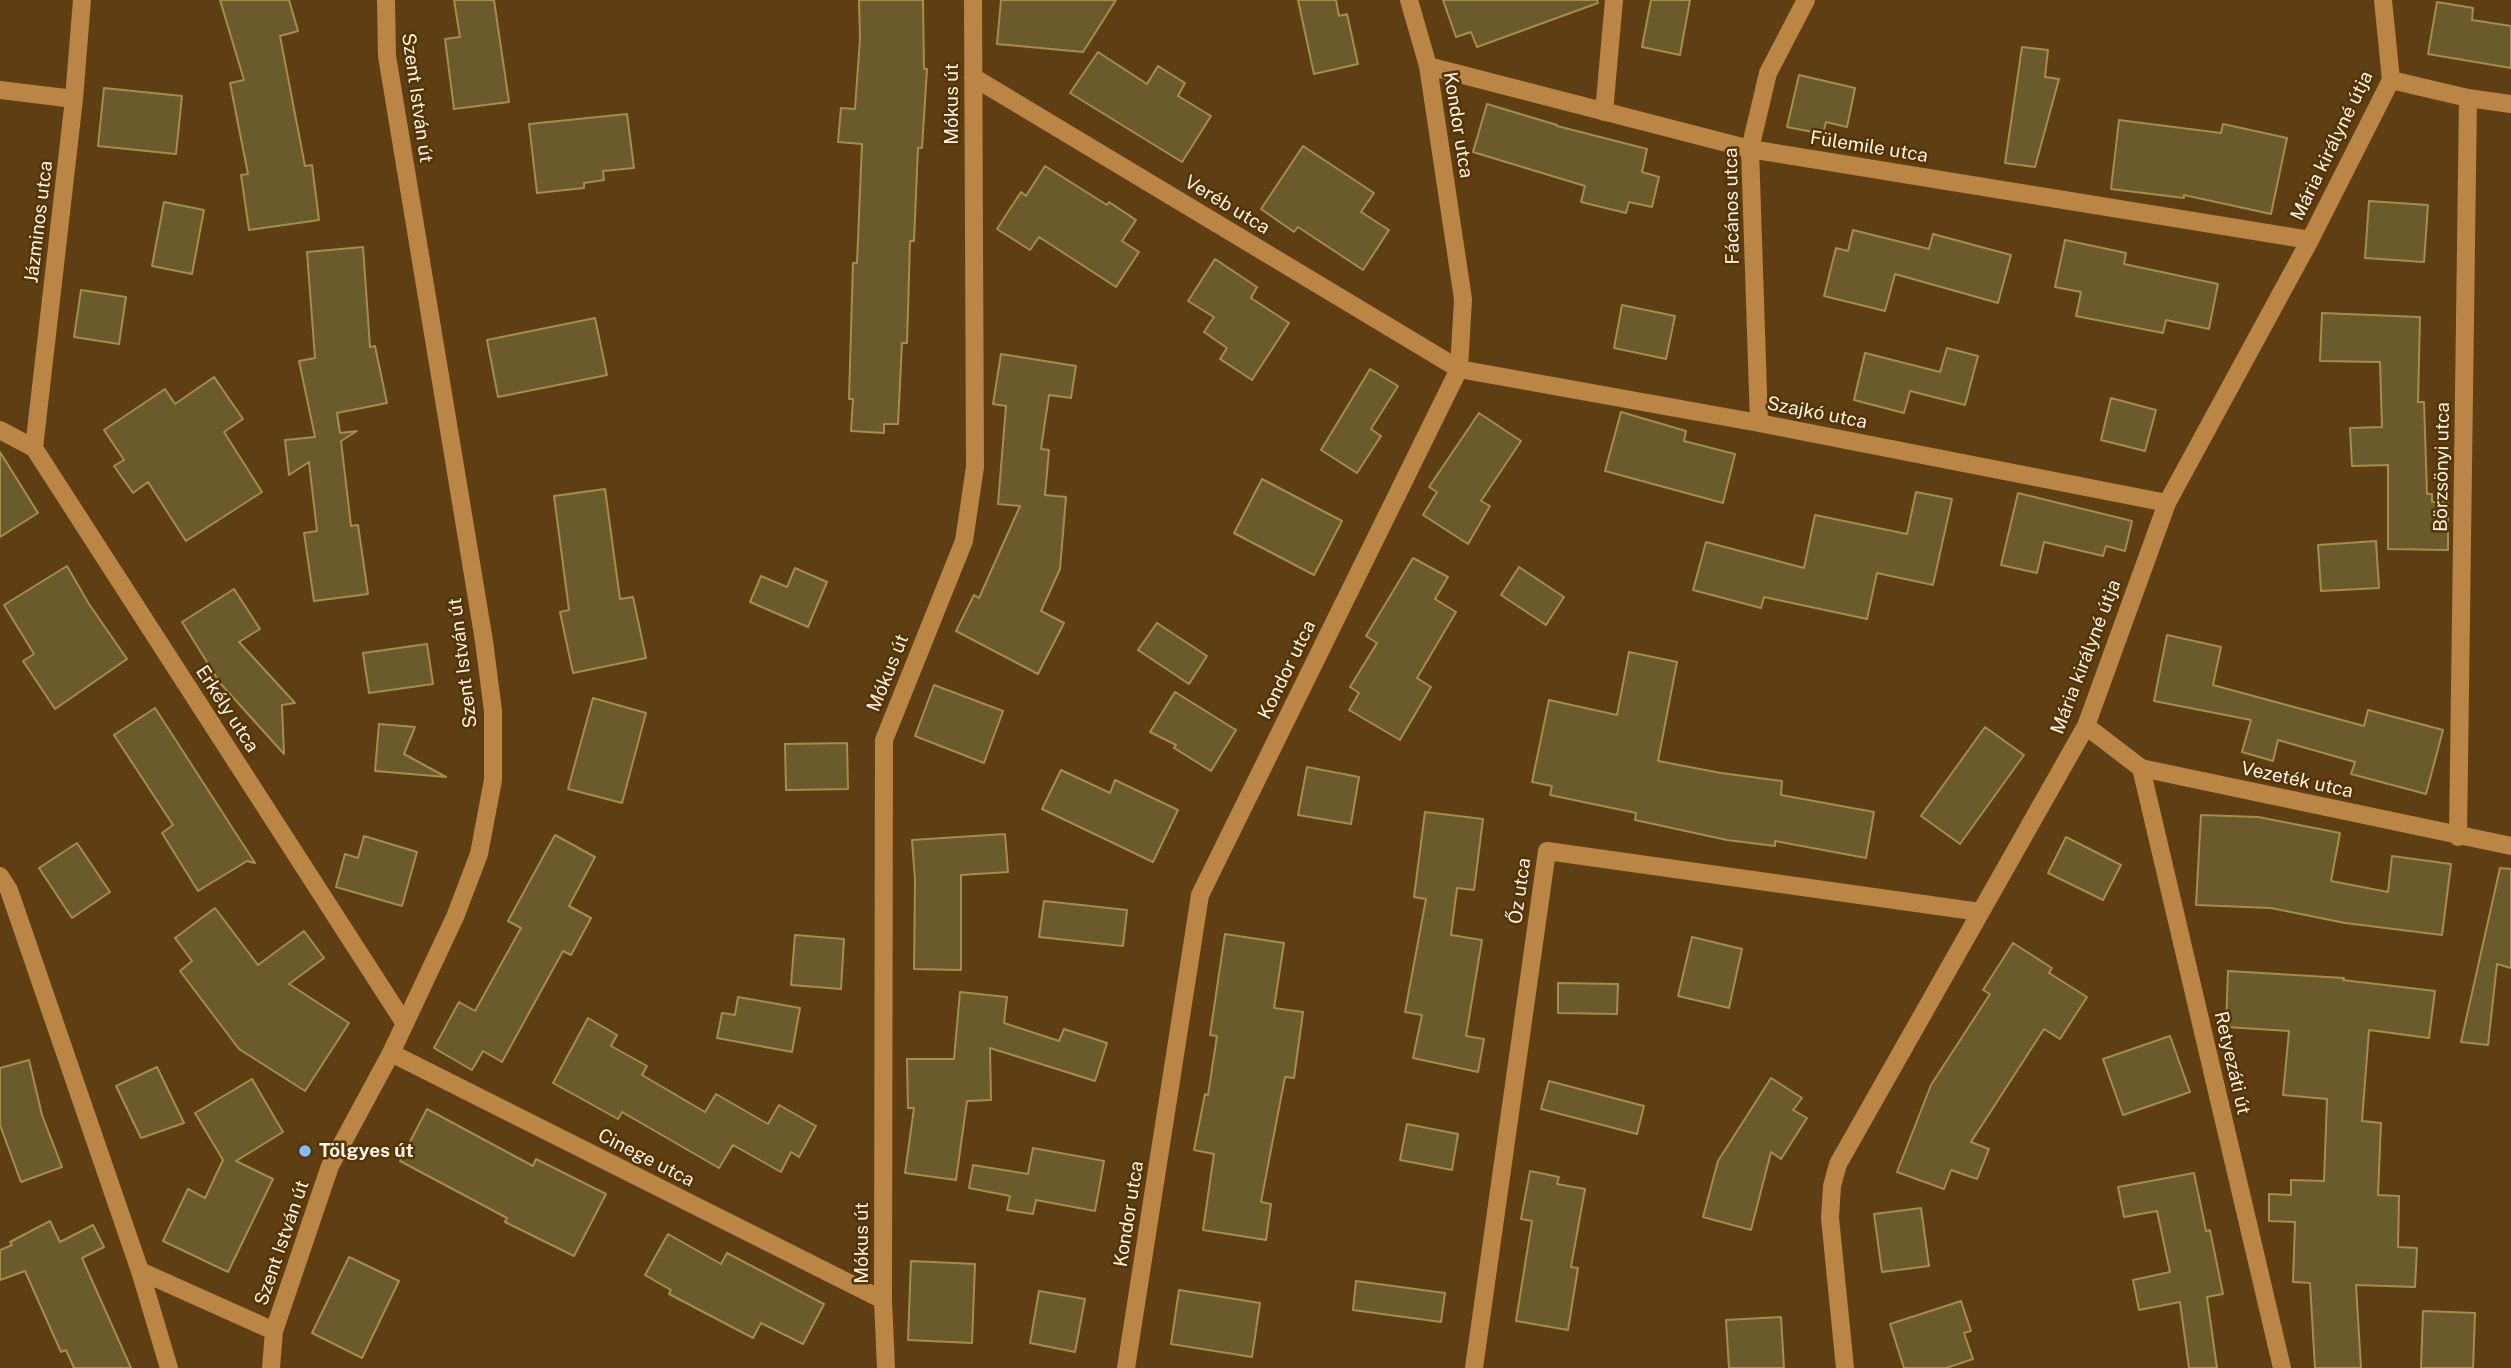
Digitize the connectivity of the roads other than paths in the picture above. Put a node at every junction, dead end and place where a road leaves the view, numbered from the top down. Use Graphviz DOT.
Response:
graph roads {
  1 [pos="82,0"];
  2 [pos="386,0"];
  3 [pos="972,0"];
  4 [pos="1409,0"];
  5 [pos="1614,0"];
  6 [pos="1806,0"];
  7 [pos="2383,0"];
  8 [pos="1428,66"];
  9 [pos="974,77"];
  10 [pos="2391,80"];
  11 [pos="0,90"];
  12 [pos="2468,98"];
  13 [pos="74,99"];
  14 [pos="2511,104"];
  15 [pos="1604,112"];
  16 [pos="1750,149"];
  17 [pos="2310,240"];
  18 [pos="1459,369"];
  19 [pos="1759,424"];
  20 [pos="0,430"];
  21 [pos="34,448"];
  22 [pos="2167,503"];
  23 [pos="2086,726"];
  24 [pos="2141,768"];
  25 [pos="2458,836"];
  26 [pos="2511,846"];
  27 [pos="5,883"];
  28 [pos="0,906"];
  29 [pos="1980,912"];
  30 [pos="405,1024"];
  31 [pos="391,1053"];
  32 [pos="140,1271"];
  33 [pos="883,1300"];
  34 [pos="274,1331"];
  35 [pos="169,1368"];
  36 [pos="271,1368"];
  37 [pos="886,1368"];
  38 [pos="1126,1368"];
  39 [pos="1474,1368"];
  40 [pos="1844,1368"];
  41 [pos="2281,1368"];
  1 -- 13 [label="street, Jázminos utca"];
  2 -- 30 [label="street, Szent István út"];
  3 -- 9 [label="street, Mókus út"];
  4 -- 8 [label="street, Kondor utca"];
  5 -- 15 [label="street"];
  6 -- 16 [label="street, Fácános utca"];
  7 -- 10 [label="street, Mária királyné útja"];
  8 -- 15 [label="street, Fülemile utca"];
  8 -- 18 [label="street, Kondor utca"];
  9 -- 18 [label="street, Veréb utca"];
  9 -- 33 [label="street, Mókus út"];
  10 -- 12 [label="street"];
  10 -- 17 [label="street, Mária királyné útja"];
  11 -- 13 [label="street"];
  12 -- 14 [label="street"];
  12 -- 25 [label="street, Börzsönyi utca"];
  13 -- 21 [label="street, Jázminos utca"];
  15 -- 16 [label="street, Fülemile utca"];
  16 -- 17 [label="street, Fülemile utca"];
  16 -- 19 [label="street, Fácános utca"];
  17 -- 22 [label="street, Mária királyné útja"];
  18 -- 19 [label="street, Szajkó utca"];
  18 -- 38 [label="street, Kondor utca"];
  19 -- 22 [label="street, Szajkó utca"];
  20 -- 21 [label="street, Erkély utca"];
  21 -- 30 [label="street, Erkély utca"];
  22 -- 23 [label="street, Mária királyné útja"];
  23 -- 24 [label="street, Vezeték utca"];
  23 -- 29 [label="street, Mária királyné útja"];
  24 -- 25 [label="street, Vezeték utca"];
  24 -- 41 [label="street, Retyezáti út"];
  25 -- 26 [label="street, Vezeték utca"];
  27 -- 28 [label="street"];
  27 -- 32 [label="street"];
  29 -- 39 [label="street, Őz utca"];
  29 -- 40 [label="street, Mária királyné útja"];
  30 -- 31 [label="street, Szent István út"];
  31 -- 33 [label="street, Cinege utca"];
  31 -- 34 [label="street, Szent István út"];
  32 -- 34 [label="street"];
  32 -- 35 [label="street"];
  33 -- 37 [label="street, Mókus út"];
  34 -- 36 [label="street, Szent István út"];
}
